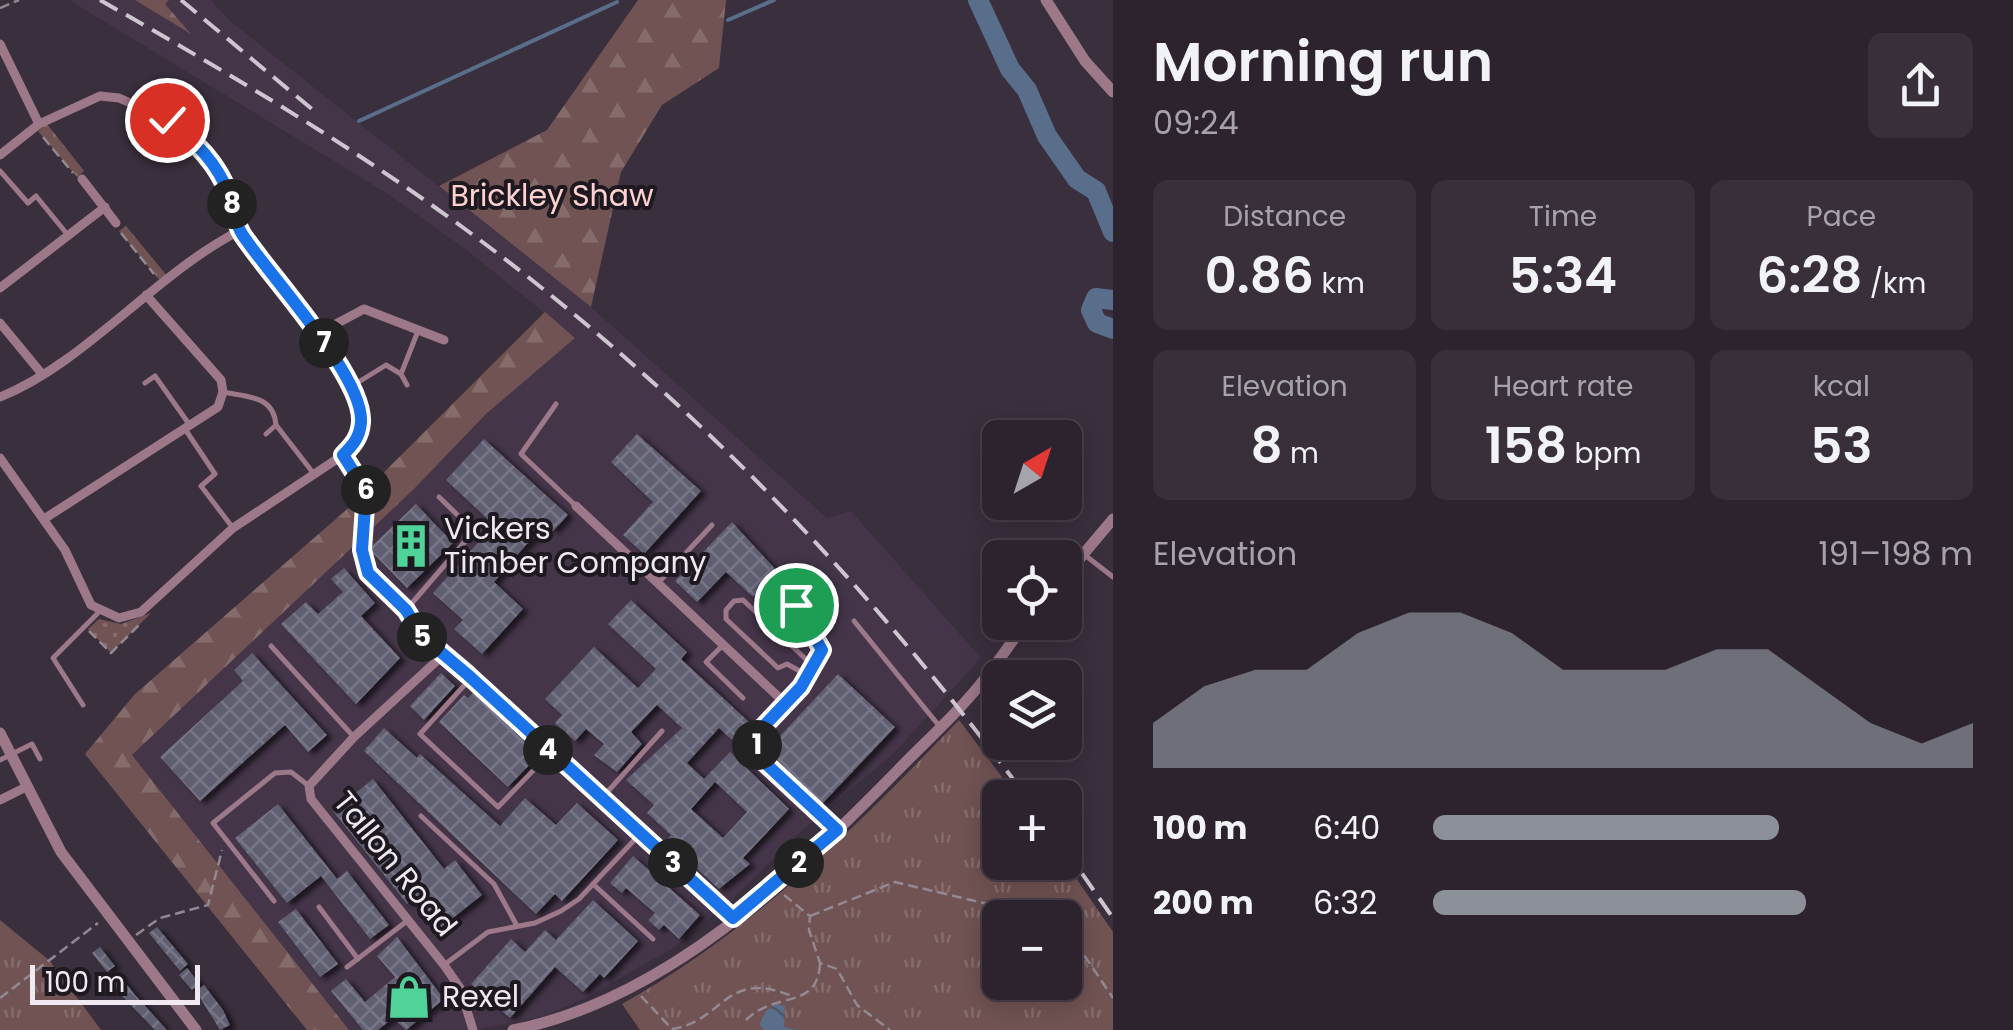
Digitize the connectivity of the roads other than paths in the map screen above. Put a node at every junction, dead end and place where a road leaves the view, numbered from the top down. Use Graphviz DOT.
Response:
graph roads {
  1 [pos="1046,0"];
  2 [pos="0,44"];
  3 [pos="1113,92"];
  4 [pos="37,126"];
  5 [pos="0,155"];
  6 [pos="0,171"];
  7 [pos="82,178"];
  8 [pos="104,207"];
  9 [pos="116,223"];
  10 [pos="239,231"];
  11 [pos="68,235"];
  12 [pos="0,288"];
  13 [pos="146,295"];
  14 [pos="0,323"];
  15 [pos="419,330"];
  16 [pos="319,334"];
  17 [pos="444,340"];
  18 [pos="42,374"];
  19 [pos="401,374"];
  20 [pos="145,383"];
  21 [pos="406,385"];
  22 [pos="348,388"];
  23 [pos="223,392"];
  24 [pos="0,397"];
  25 [pos="556,404"];
  26 [pos="276,425"];
  27 [pos="188,428"];
  28 [pos="266,434"];
  29 [pos="0,458"];
  30 [pos="315,475"];
  31 [pos="439,497"];
  32 [pos="576,506"];
  33 [pos="44,519"];
  34 [pos="1113,519"];
  35 [pos="712,525"];
  36 [pos="232,528"];
  37 [pos="1084,554"];
  38 [pos="1082,556"];
  39 [pos="1113,577"];
  40 [pos="658,583"];
  41 [pos="779,586"];
  42 [pos="394,598"];
  43 [pos="406,610"];
  44 [pos="100,611"];
  45 [pos="854,621"];
  46 [pos="422,636"];
  47 [pos="1014,640"];
  48 [pos="722,644"];
  49 [pos="271,646"];
  50 [pos="442,656"];
  51 [pos="810,664"];
  52 [pos="805,674"];
  53 [pos="471,678"];
  54 [pos="801,687"];
  55 [pos="743,698"];
  56 [pos="786,703"];
  57 [pos="83,705"];
  58 [pos="940,727"];
  59 [pos="662,731"];
  60 [pos="0,733"];
  61 [pos="354,737"];
  62 [pos="551,752"];
  63 [pos="6,758"];
  64 [pos="40,760"];
  65 [pos="26,786"];
  66 [pos="310,786"];
  67 [pos="602,798"];
  68 [pos="0,800"];
  69 [pos="421,816"];
  70 [pos="837,830"];
  71 [pos="640,834"];
  72 [pos="593,884"];
  73 [pos="274,901"];
  74 [pos="319,907"];
  75 [pos="733,918"];
  76 [pos="407,921"];
  77 [pos="516,924"];
  78 [pos="654,939"];
  79 [pos="358,959"];
  80 [pos="444,965"];
  81 [pos="347,967"];
  82 [pos="196,1030"];
  83 [pos="474,1030"];
  84 [pos="513,1030"];
  1 -- 3 [label="street"];
  2 -- 4 [label="street"];
  4 -- 5 [label="street"];
  4 -- 10 [label="street"];
  6 -- 11 [label="lane"];
  7 -- 8 [label="street"];
  8 -- 9 [label="street"];
  8 -- 11 [label="street"];
  10 -- 13 [label="street"];
  10 -- 16 [label="street"];
  11 -- 12 [label="street"];
  13 -- 18 [label="street"];
  13 -- 23 [label="street"];
  14 -- 18 [label="street"];
  15 -- 16 [label="street"];
  15 -- 17 [label="street"];
  15 -- 19 [label="lane"];
  16 -- 22 [label="street"];
  18 -- 24 [label="street"];
  19 -- 21 [label="lane"];
  19 -- 22 [label="lane"];
  20 -- 27 [label="lane"];
  22 -- 30 [label="street"];
  23 -- 26 [label="lane"];
  23 -- 27 [label="street"];
  25 -- 32 [label="lane"];
  26 -- 28 [label="lane"];
  26 -- 30 [label="lane"];
  27 -- 33 [label="street"];
  27 -- 36 [label="lane"];
  29 -- 33 [label="street"];
  30 -- 36 [label="street"];
  31 -- 43 [label="lane"];
  32 -- 40 [label="street"];
  33 -- 44 [label="street"];
  34 -- 37 [label="street"];
  35 -- 40 [label="lane"];
  36 -- 44 [label="street"];
  37 -- 38 [label="street"];
  37 -- 39 [label="lane"];
  40 -- 48 [label="street"];
  41 -- 51 [label="lane"];
  42 -- 43 [label="lane"];
  43 -- 46 [label="lane"];
  44 -- 57 [label="lane"];
  45 -- 58 [label="lane"];
  46 -- 50 [label="street"];
  47 -- 58 [label="street"];
  48 -- 55 [label="lane"];
  48 -- 56 [label="street"];
  49 -- 61 [label="lane"];
  50 -- 53 [label="street"];
  50 -- 61 [label="street, Tallon Road"];
  51 -- 52 [label="lane"];
  51 -- 52 [label="lane"];
  52 -- 54 [label="lane"];
  53 -- 62 [label="street"];
  53 -- 62 [label="lane"];
  54 -- 56 [label="street"];
  56 -- 70 [label="street"];
  58 -- 70 [label="street"];
  59 -- 67 [label="lane"];
  60 -- 63 [label="street"];
  61 -- 66 [label="street, Tallon Road"];
  62 -- 67 [label="street"];
  63 -- 64 [label="lane"];
  63 -- 65 [label="street"];
  65 -- 68 [label="street"];
  65 -- 82 [label="street"];
  66 -- 73 [label="lane"];
  66 -- 76 [label="street, Tallon Road"];
  67 -- 71 [label="street"];
  69 -- 77 [label="lane"];
  70 -- 75 [label="street"];
  71 -- 72 [label="lane"];
  71 -- 75 [label="street"];
  72 -- 77 [label="lane"];
  72 -- 78 [label="lane"];
  74 -- 79 [label="lane"];
  75 -- 84 [label="street"];
  76 -- 79 [label="lane"];
  76 -- 80 [label="street, Tallon Road"];
  77 -- 80 [label="lane"];
  79 -- 81 [label="lane"];
  80 -- 83 [label="street, Tallon Road"];
}
